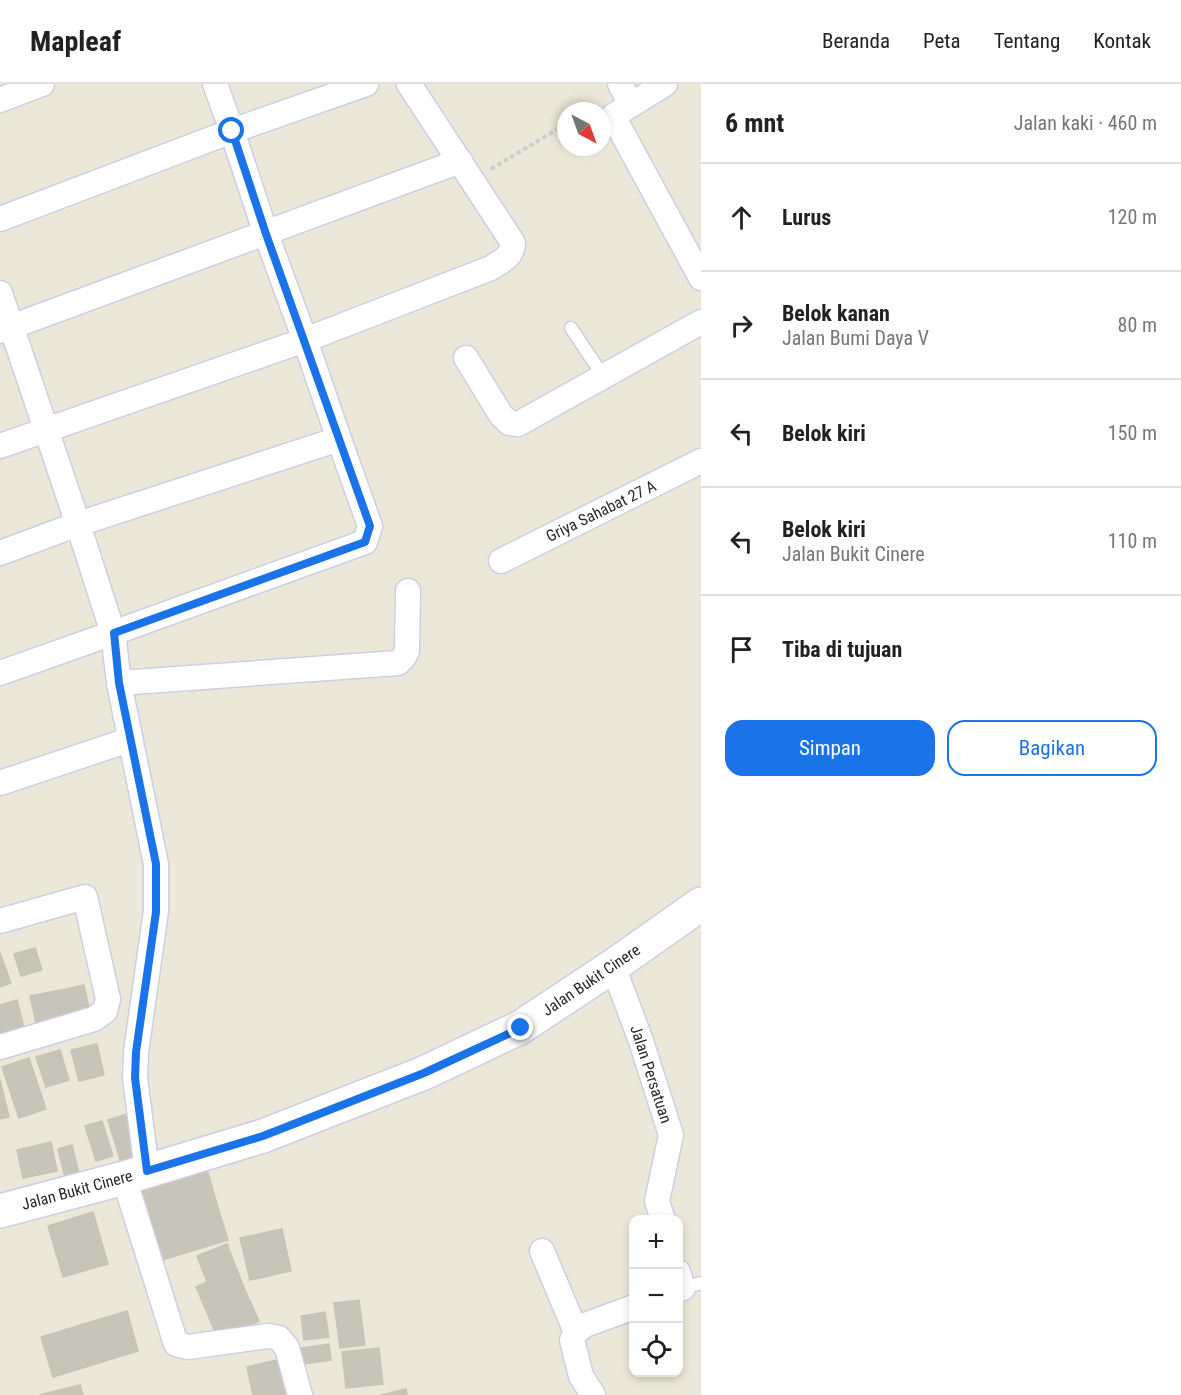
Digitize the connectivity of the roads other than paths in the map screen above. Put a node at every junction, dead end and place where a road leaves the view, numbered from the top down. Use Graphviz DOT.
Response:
graph roads {
  1 [pos="42,84"];
  2 [pos="215,84"];
  3 [pos="366,84"];
  4 [pos="410,84"];
  5 [pos="620,84"];
  6 [pos="665,84"];
  7 [pos="0,100"];
  8 [pos="631,105"];
  9 [pos="232,131"];
  10 [pos="466,171"];
  11 [pos="0,219"];
  12 [pos="266,234"];
  13 [pos="701,278"];
  14 [pos="0,293"];
  15 [pos="701,322"];
  16 [pos="571,328"];
  17 [pos="6,329"];
  18 [pos="305,340"];
  19 [pos="466,358"];
  20 [pos="603,376"];
  21 [pos="46,429"];
  22 [pos="339,439"];
  23 [pos="0,446"];
  24 [pos="701,461"];
  25 [pos="78,524"];
  26 [pos="0,553"];
  27 [pos="501,561"];
  28 [pos="408,591"];
  29 [pos="114,633"];
  30 [pos="0,673"];
  31 [pos="119,683"];
  32 [pos="129,740"];
  33 [pos="0,783"];
  34 [pos="701,904"];
  35 [pos="0,921"];
  36 [pos="612,966"];
  37 [pos="0,1047"];
  38 [pos="136,1175"];
  39 [pos="0,1211"];
  40 [pos="661,1215"];
  41 [pos="542,1251"];
  42 [pos="629,1308"];
  43 [pos="576,1332"];
  44 [pos="300,1395"];
  45 [pos="594,1395"];
  1 -- 7 [label="street"];
  2 -- 9 [label="street"];
  3 -- 9 [label="street"];
  4 -- 10 [label="street"];
  5 -- 8 [label="street"];
  6 -- 8 [label="street"];
  8 -- 13 [label="street"];
  9 -- 11 [label="street"];
  9 -- 12 [label="street"];
  10 -- 12 [label="street"];
  10 -- 18 [label="street"];
  12 -- 17 [label="street"];
  12 -- 18 [label="street"];
  14 -- 17 [label="street"];
  15 -- 20 [label="street"];
  16 -- 20 [label="lane"];
  17 -- 21 [label="street"];
  18 -- 21 [label="street"];
  18 -- 22 [label="street"];
  19 -- 20 [label="street"];
  21 -- 23 [label="street"];
  21 -- 25 [label="street"];
  22 -- 25 [label="street"];
  22 -- 29 [label="street"];
  24 -- 27 [label="street, Griya Sahabat 27 A"];
  25 -- 26 [label="street"];
  25 -- 29 [label="street"];
  28 -- 31 [label="street"];
  29 -- 30 [label="street"];
  29 -- 31 [label="street"];
  31 -- 32 [label="street"];
  32 -- 33 [label="street"];
  32 -- 38 [label="street"];
  34 -- 36 [label="main road, Jalan Bukit Cinere"];
  35 -- 37 [label="street"];
  36 -- 38 [label="main road, Jalan Bukit Cinere"];
  36 -- 40 [label="street, Jalan Persatuan"];
  38 -- 39 [label="main road, Jalan Bukit Cinere"];
  38 -- 44 [label="street"];
  41 -- 43 [label="street"];
  42 -- 43 [label="street"];
  43 -- 45 [label="street"];
}
